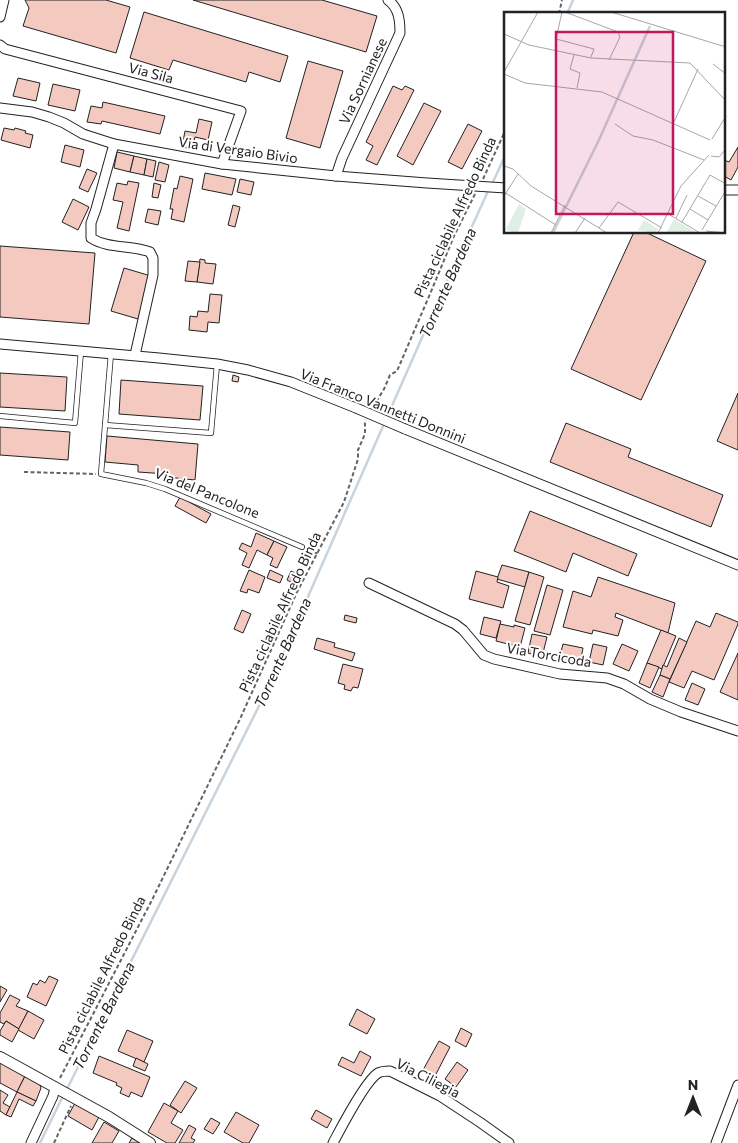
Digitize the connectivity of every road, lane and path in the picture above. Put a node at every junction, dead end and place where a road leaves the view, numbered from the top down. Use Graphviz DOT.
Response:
graph roads {
  1 [pos="4,0"];
  2 [pos="388,0"];
  3 [pos="0,17"];
  4 [pos="0,45"];
  5 [pos="0,108"];
  6 [pos="504,133"];
  7 [pos="114,144"];
  8 [pos="222,164"];
  9 [pos="336,176"];
  10 [pos="479,187"];
  11 [pos="504,188"];
  12 [pos="0,344"];
  13 [pos="81,351"];
  14 [pos="111,353"];
  15 [pos="135,356"];
  16 [pos="217,364"];
  17 [pos="372,409"];
  18 [pos="0,416"];
  19 [pos="368,416"];
  20 [pos="105,424"];
  21 [pos="24,472"];
  22 [pos="101,474"];
  23 [pos="302,547"];
  24 [pos="318,554"];
  25 [pos="738,565"];
  26 [pos="369,582"];
  27 [pos="738,731"];
  28 [pos="0,1056"];
  29 [pos="738,1086"];
  30 [pos="55,1088"];
  31 [pos="74,1101"];
  32 [pos="31,1143"];
  33 [pos="54,1143"];
  34 [pos="150,1143"];
  35 [pos="333,1143"];
  36 [pos="509,1143"];
  37 [pos="716,1143"];
  1 -- 3 [label="street"];
  2 -- 9 [label="street, Via Sornianese"];
  4 -- 8 [label="street, Via Sila"];
  5 -- 7 [label="street, Via di Vergaio Bivio"];
  6 -- 10 [label="path, Pista ciclabile Alfredo Binda"];
  7 -- 8 [label="street, Via di Vergaio Bivio"];
  7 -- 15 [label="street"];
  8 -- 9 [label="street, Via di Vergaio Bivio"];
  9 -- 10 [label="street, Via di Vergaio Bivio"];
  10 -- 11 [label="street, Via di Vergaio Bivio"];
  10 -- 17 [label="path, Pista ciclabile Alfredo Binda"];
  12 -- 13 [label="street, Via Franco Vannetti Donnini"];
  13 -- 14 [label="street, Via Franco Vannetti Donnini"];
  13 -- 18 [label="lane"];
  14 -- 15 [label="street, Via Franco Vannetti Donnini"];
  14 -- 20 [label="lane"];
  15 -- 16 [label="street, Via Franco Vannetti Donnini"];
  16 -- 20 [label="lane"];
  16 -- 25 [label="street, Via Franco Vannetti Donnini, bridge"];
  19 -- 24 [label="path, Pista ciclabile Alfredo Binda"];
  20 -- 22 [label="lane"];
  21 -- 22 [label="path"];
  22 -- 23 [label="lane, Via del Pancolone"];
  23 -- 24 [label="path"];
  24 -- 30 [label="path, Pista ciclabile Alfredo Binda"];
  26 -- 27 [label="street, Via Torcicoda"];
  28 -- 30 [label="street"];
  29 -- 37 [label="street"];
  30 -- 31 [label="street"];
  30 -- 32 [label="street"];
  31 -- 33 [label="path"];
  31 -- 34 [label="street"];
  35 -- 36 [label="street, Via Ciliegia"];
}
